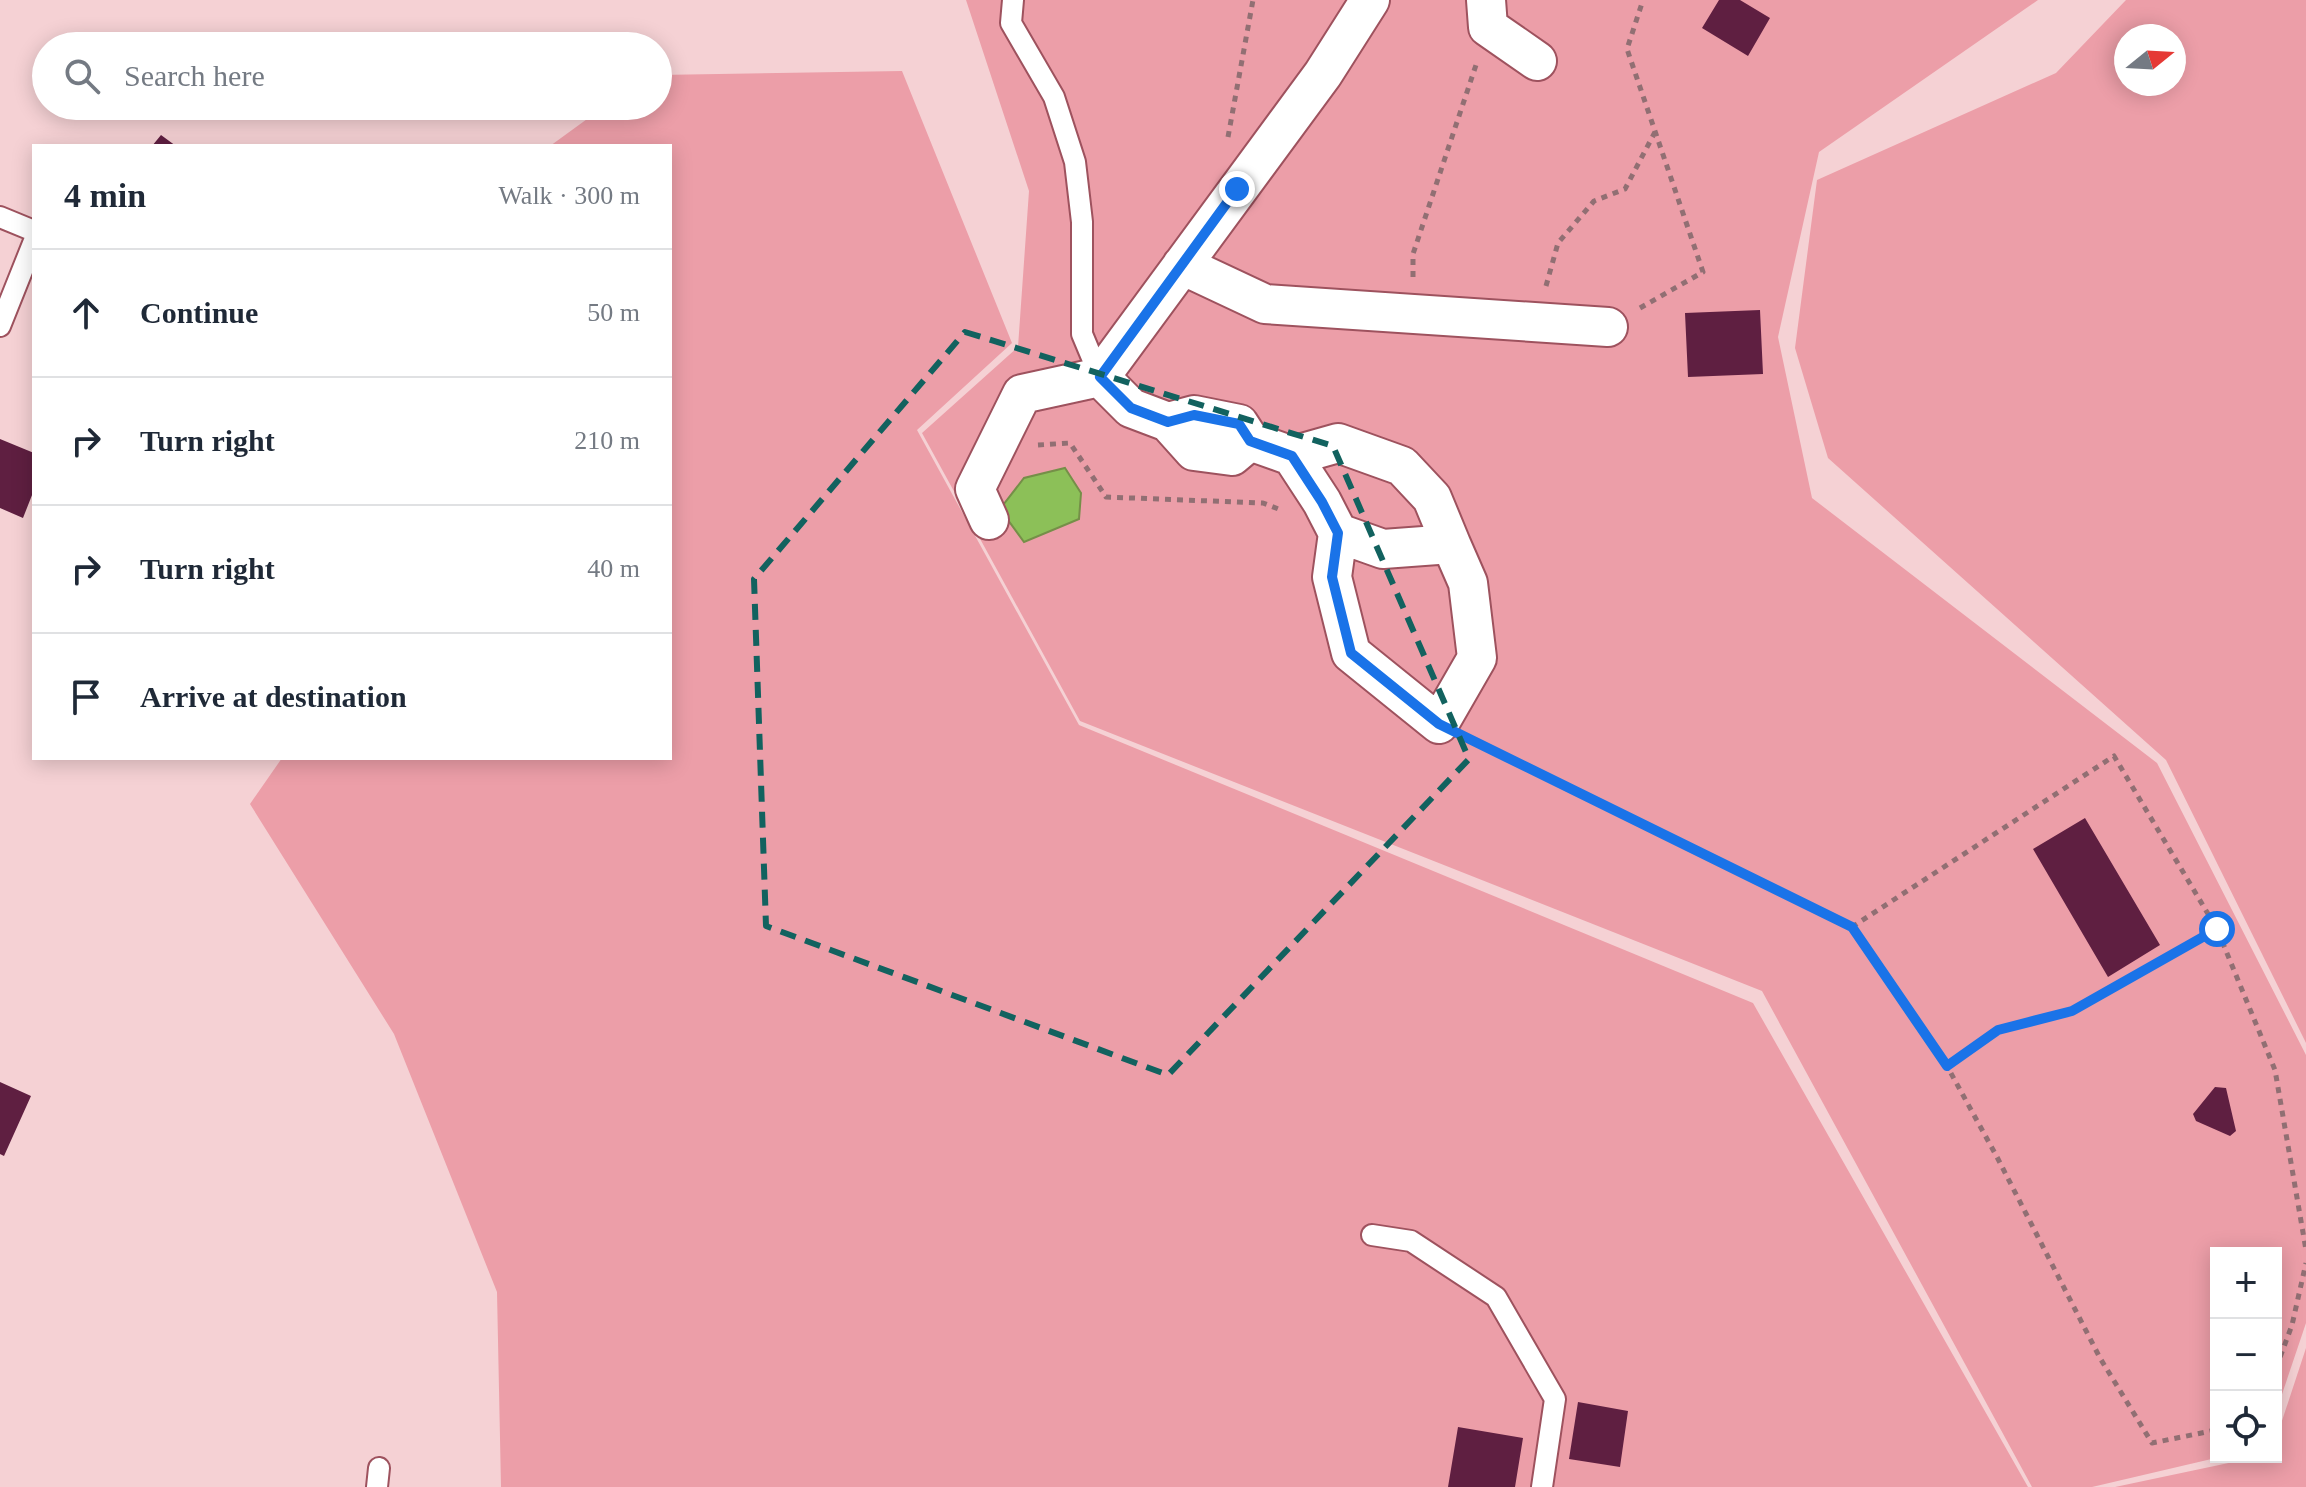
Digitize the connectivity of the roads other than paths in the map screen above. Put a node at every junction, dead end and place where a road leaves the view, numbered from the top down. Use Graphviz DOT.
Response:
graph roads {
  1 [pos="1013,0"];
  2 [pos="1370,0"];
  3 [pos="1486,0"];
  4 [pos="1537,61"];
  5 [pos="0,217"];
  6 [pos="32,230"];
  7 [pos="32,246"];
  8 [pos="1182,265"];
  9 [pos="0,326"];
  10 [pos="1608,327"];
  11 [pos="1100,377"];
  12 [pos="1292,456"];
  13 [pos="989,520"];
  14 [pos="1338,533"];
  15 [pos="1451,544"];
  16 [pos="1372,1235"];
  17 [pos="1542,1487"];
  1 -- 11 [label="lane"];
  2 -- 8 [label="street"];
  3 -- 4 [label="street"];
  5 -- 6 [label="lane"];
  7 -- 9 [label="lane"];
  8 -- 10 [label="street"];
  8 -- 11 [label="street"];
  11 -- 12 [label="street"];
  11 -- 13 [label="street"];
  12 -- 14 [label="street"];
  12 -- 15 [label="street"];
  14 -- 15 [label="street"];
  14 -- 15 [label="street"];
  16 -- 17 [label="lane"];
}
